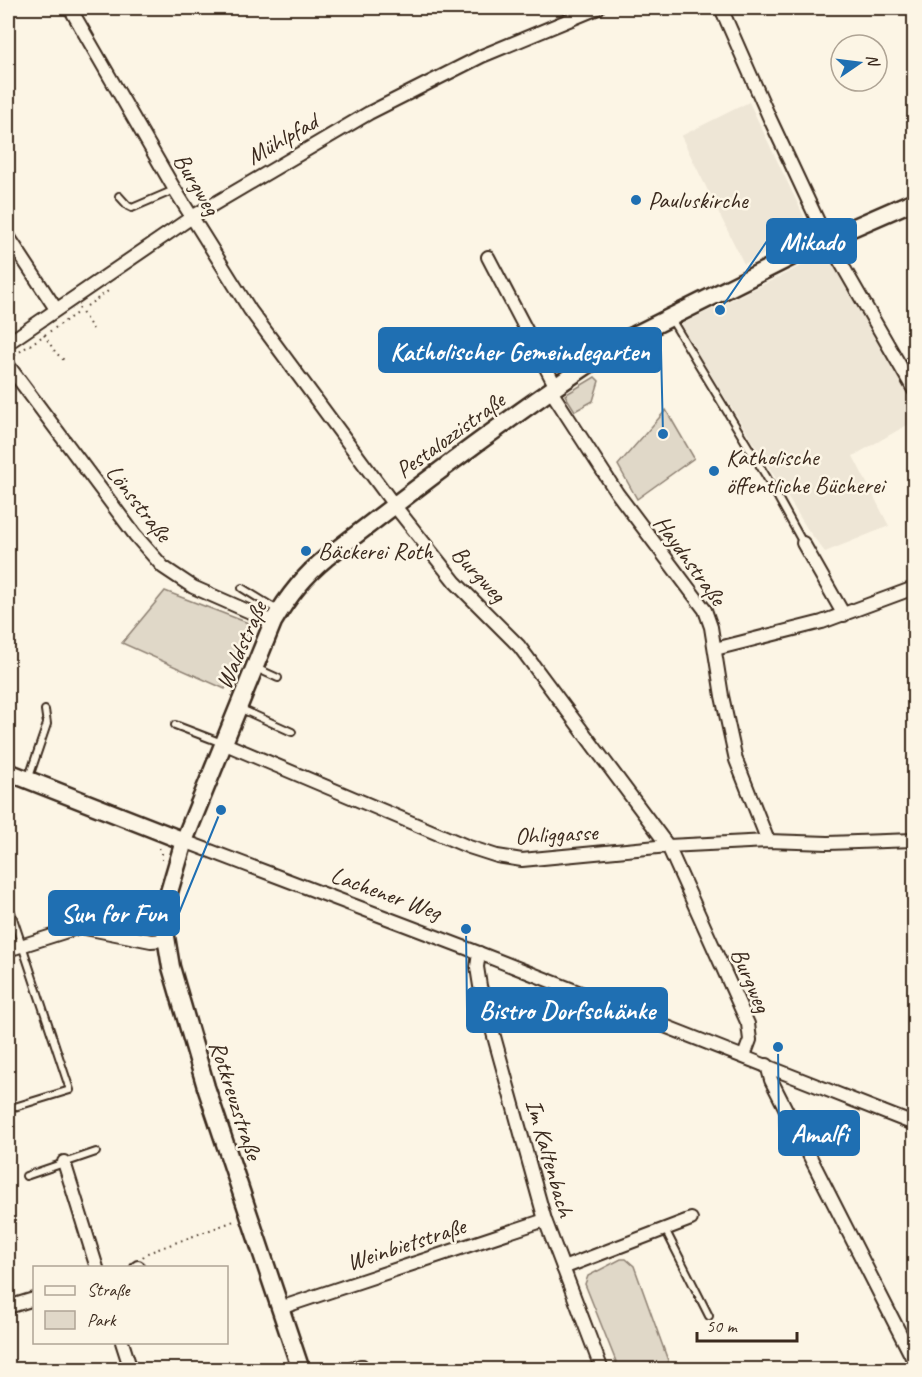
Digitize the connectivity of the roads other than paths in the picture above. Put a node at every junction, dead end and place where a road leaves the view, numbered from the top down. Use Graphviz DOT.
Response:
graph roads {
  1 [pos="70,8"];
  2 [pos="598,8"];
  3 [pos="721,8"];
  4 [pos="175,190"];
  5 [pos="120,196"];
  6 [pos="915,201"];
  7 [pos="192,217"];
  8 [pos="8,236"];
  9 [pos="827,239"];
  10 [pos="488,257"];
  11 [pos="56,309"];
  12 [pos="670,317"];
  13 [pos="8,343"];
  14 [pos="8,366"];
  15 [pos="909,369"];
  16 [pos="554,389"];
  17 [pos="915,390"];
  18 [pos="394,505"];
  19 [pos="803,543"];
  20 [pos="242,588"];
  21 [pos="915,588"];
  22 [pos="844,615"];
  23 [pos="276,617"];
  24 [pos="715,649"];
  25 [pos="255,668"];
  26 [pos="278,678"];
  27 [pos="238,708"];
  28 [pos="45,710"];
  29 [pos="175,725"];
  30 [pos="292,732"];
  31 [pos="223,743"];
  32 [pos="8,772"];
  33 [pos="27,780"];
  34 [pos="915,840"];
  35 [pos="183,841"];
  36 [pos="768,841"];
  37 [pos="668,846"];
  38 [pos="8,903"];
  39 [pos="165,940"];
  40 [pos="22,945"];
  41 [pos="8,950"];
  42 [pos="479,953"];
  43 [pos="744,1056"];
  44 [pos="767,1065"];
  45 [pos="8,1109"];
  46 [pos="915,1124"];
  47 [pos="96,1152"];
  48 [pos="64,1162"];
  49 [pos="26,1176"];
  50 [pos="691,1219"];
  51 [pos="545,1220"];
  52 [pos="665,1228"];
  53 [pos="96,1266"];
  54 [pos="563,1269"];
  55 [pos="33,1299"];
  56 [pos="8,1307"];
  57 [pos="280,1308"];
  58 [pos="709,1316"];
  59 [pos="123,1344"];
  60 [pos="915,1361"];
  61 [pos="598,1369"];
  62 [pos="131,1370"];
  63 [pos="301,1370"];
  64 [pos="340,1370"];
  65 [pos="365,1370"];
  1 -- 4 [label="street, Burgweg"];
  2 -- 7 [label="street, Mühlpfad"];
  3 -- 9 [label="street"];
  4 -- 5 [label="lane"];
  4 -- 7 [label="street, Burgweg"];
  6 -- 9 [label="main road, Pestalozzistraße"];
  7 -- 11 [label="street, Mühlpfad"];
  7 -- 18 [label="street, Burgweg"];
  8 -- 11 [label="street"];
  9 -- 12 [label="main road, Pestalozzistraße"];
  9 -- 15 [label="street"];
  10 -- 16 [label="street, Haydnstraße"];
  11 -- 13 [label="street, Mühlpfad"];
  12 -- 16 [label="main road, Pestalozzistraße"];
  12 -- 19 [label="lane"];
  14 -- 23 [label="street, Lönsstraße"];
  15 -- 17 [label="street"];
  16 -- 18 [label="main road, Pestalozzistraße"];
  16 -- 24 [label="street, Haydnstraße"];
  18 -- 23 [label="main road, Waldstraße"];
  18 -- 37 [label="street, Burgweg"];
  19 -- 22 [label="street"];
  20 -- 23 [label="lane"];
  21 -- 22 [label="street"];
  22 -- 24 [label="street"];
  23 -- 25 [label="main road, Waldstraße"];
  24 -- 36 [label="street, Haydnstraße"];
  25 -- 26 [label="lane"];
  25 -- 27 [label="main road, Waldstraße"];
  27 -- 30 [label="lane"];
  27 -- 31 [label="main road, Waldstraße"];
  28 -- 33 [label="lane"];
  29 -- 31 [label="lane"];
  31 -- 35 [label="main road, Waldstraße"];
  31 -- 37 [label="street, Ohliggasse"];
  32 -- 33 [label="main road, Lachener Weg"];
  33 -- 35 [label="main road, Lachener Weg"];
  34 -- 36 [label="street, Ohliggasse"];
  35 -- 39 [label="main road, Rotkreuzstraße"];
  35 -- 42 [label="street, Lachener Weg"];
  36 -- 37 [label="street, Ohliggasse"];
  37 -- 43 [label="street, Burgweg"];
  38 -- 40 [label="lane"];
  39 -- 40 [label="street"];
  39 -- 57 [label="main road, Rotkreuzstraße"];
  40 -- 41 [label="street"];
  40 -- 45 [label="lane"];
  42 -- 43 [label="street, Lachener Weg"];
  42 -- 51 [label="street, Im Kaltenbach"];
  43 -- 44 [label="street, Lachener Weg"];
  44 -- 46 [label="street, Lachener Weg"];
  44 -- 60 [label="street"];
  47 -- 48 [label="lane"];
  48 -- 49 [label="lane"];
  48 -- 53 [label="street"];
  50 -- 52 [label="street"];
  51 -- 54 [label="street, Im Kaltenbach"];
  51 -- 57 [label="street, Weinbietstraße"];
  52 -- 54 [label="street"];
  52 -- 58 [label="lane"];
  54 -- 61 [label="street, Im Kaltenbach"];
  55 -- 56 [label="street"];
  57 -- 63 [label="main road, Rotkreuzstraße"];
  59 -- 62 [label="street"];
  64 -- 65 [label="lane"];
}
